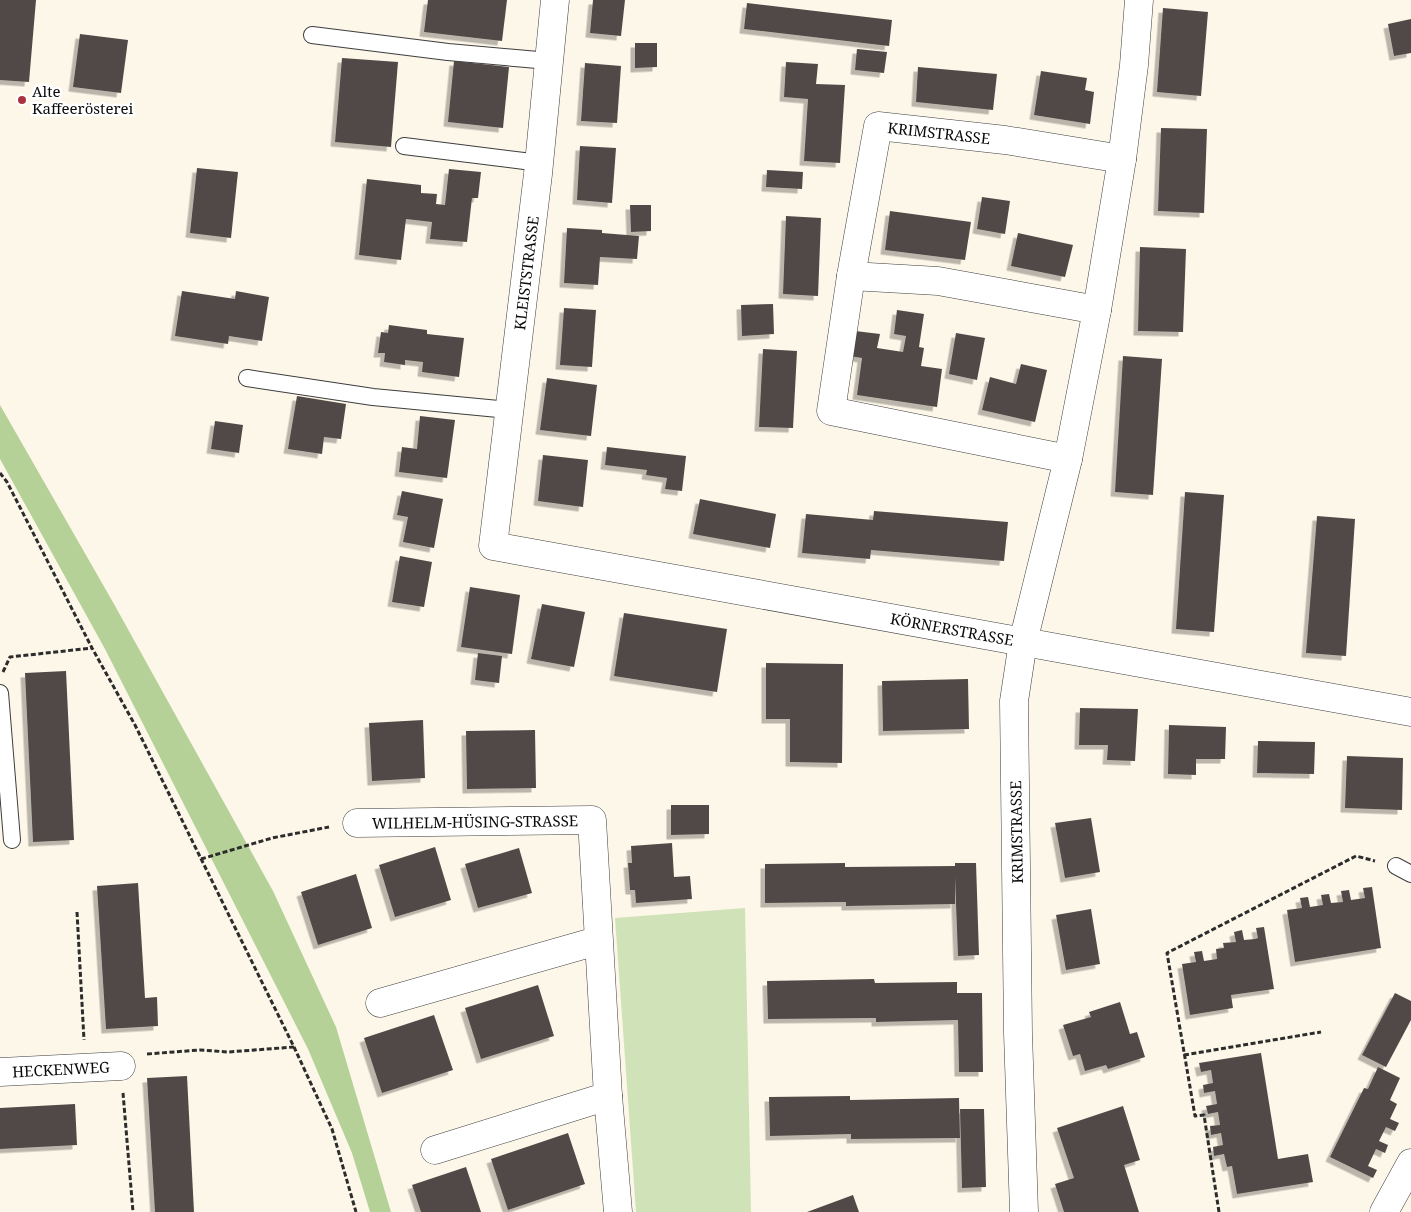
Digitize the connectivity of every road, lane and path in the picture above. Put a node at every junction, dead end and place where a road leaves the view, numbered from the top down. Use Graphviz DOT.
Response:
graph roads {
  1 [pos="555,0"];
  2 [pos="1139,0"];
  3 [pos="312,35"];
  4 [pos="549,61"];
  5 [pos="404,146"];
  6 [pos="1122,159"];
  7 [pos="540,163"];
  8 [pos="852,276"];
  9 [pos="1097,310"];
  10 [pos="247,378"];
  11 [pos="509,410"];
  12 [pos="1068,459"];
  13 [pos="0,473"];
  14 [pos="492,546"];
  15 [pos="1023,642"];
  16 [pos="92,648"];
  17 [pos="0,679"];
  18 [pos="0,693"];
  19 [pos="1411,712"];
  20 [pos="357,823"];
  21 [pos="12,840"];
  22 [pos="202,859"];
  23 [pos="1396,866"];
  24 [pos="1411,874"];
  25 [pos="77,912"];
  26 [pos="597,941"];
  27 [pos="380,1003"];
  28 [pos="1321,1032"];
  29 [pos="294,1047"];
  30 [pos="1184,1055"];
  31 [pos="121,1066"];
  32 [pos="85,1068"];
  33 [pos="0,1072"];
  34 [pos="608,1096"];
  35 [pos="435,1150"];
  36 [pos="1411,1163"];
  37 [pos="133,1212"];
  38 [pos="356,1212"];
  39 [pos="618,1212"];
  40 [pos="1024,1212"];
  41 [pos="1219,1212"];
  42 [pos="1384,1212"];
  1 -- 4 [label="street, KLEISTSTRASSE"];
  2 -- 6 [label="street, KRIMSTRASSE"];
  3 -- 4 [label="lane"];
  4 -- 7 [label="street, KLEISTSTRASSE"];
  5 -- 7 [label="lane"];
  6 -- 8 [label="street, KRIMSTRASSE"];
  6 -- 9 [label="street, KRIMSTRASSE"];
  7 -- 11 [label="street, KLEISTSTRASSE"];
  8 -- 9 [label="street"];
  8 -- 12 [label="street, KRIMSTRASSE"];
  9 -- 12 [label="street, KRIMSTRASSE"];
  10 -- 11 [label="lane"];
  11 -- 14 [label="street, KLEISTSTRASSE"];
  12 -- 15 [label="street, KRIMSTRASSE"];
  13 -- 16 [label="path"];
  14 -- 15 [label="street, KÖRNERSTRASSE"];
  15 -- 19 [label="street, KÖRNERSTRASSE"];
  15 -- 40 [label="street, KRIMSTRASSE"];
  16 -- 17 [label="path"];
  16 -- 22 [label="path"];
  18 -- 21 [label="lane"];
  20 -- 22 [label="path"];
  20 -- 26 [label="street, WILHELM-HÜSING-STRASSE"];
  22 -- 29 [label="path"];
  23 -- 24 [label="lane"];
  23 -- 30 [label="path"];
  25 -- 32 [label="path"];
  26 -- 27 [label="street"];
  26 -- 34 [label="street, WILHELM-HÜSING-STRASSE"];
  28 -- 30 [label="path"];
  29 -- 31 [label="path"];
  29 -- 38 [label="path"];
  30 -- 41 [label="path"];
  31 -- 32 [label="street, HECKENWEG"];
  31 -- 37 [label="path"];
  32 -- 33 [label="street, HECKENWEG"];
  34 -- 35 [label="street"];
  34 -- 39 [label="street, WILHELM-HÜSING-STRASSE"];
  36 -- 42 [label="street"];
}
